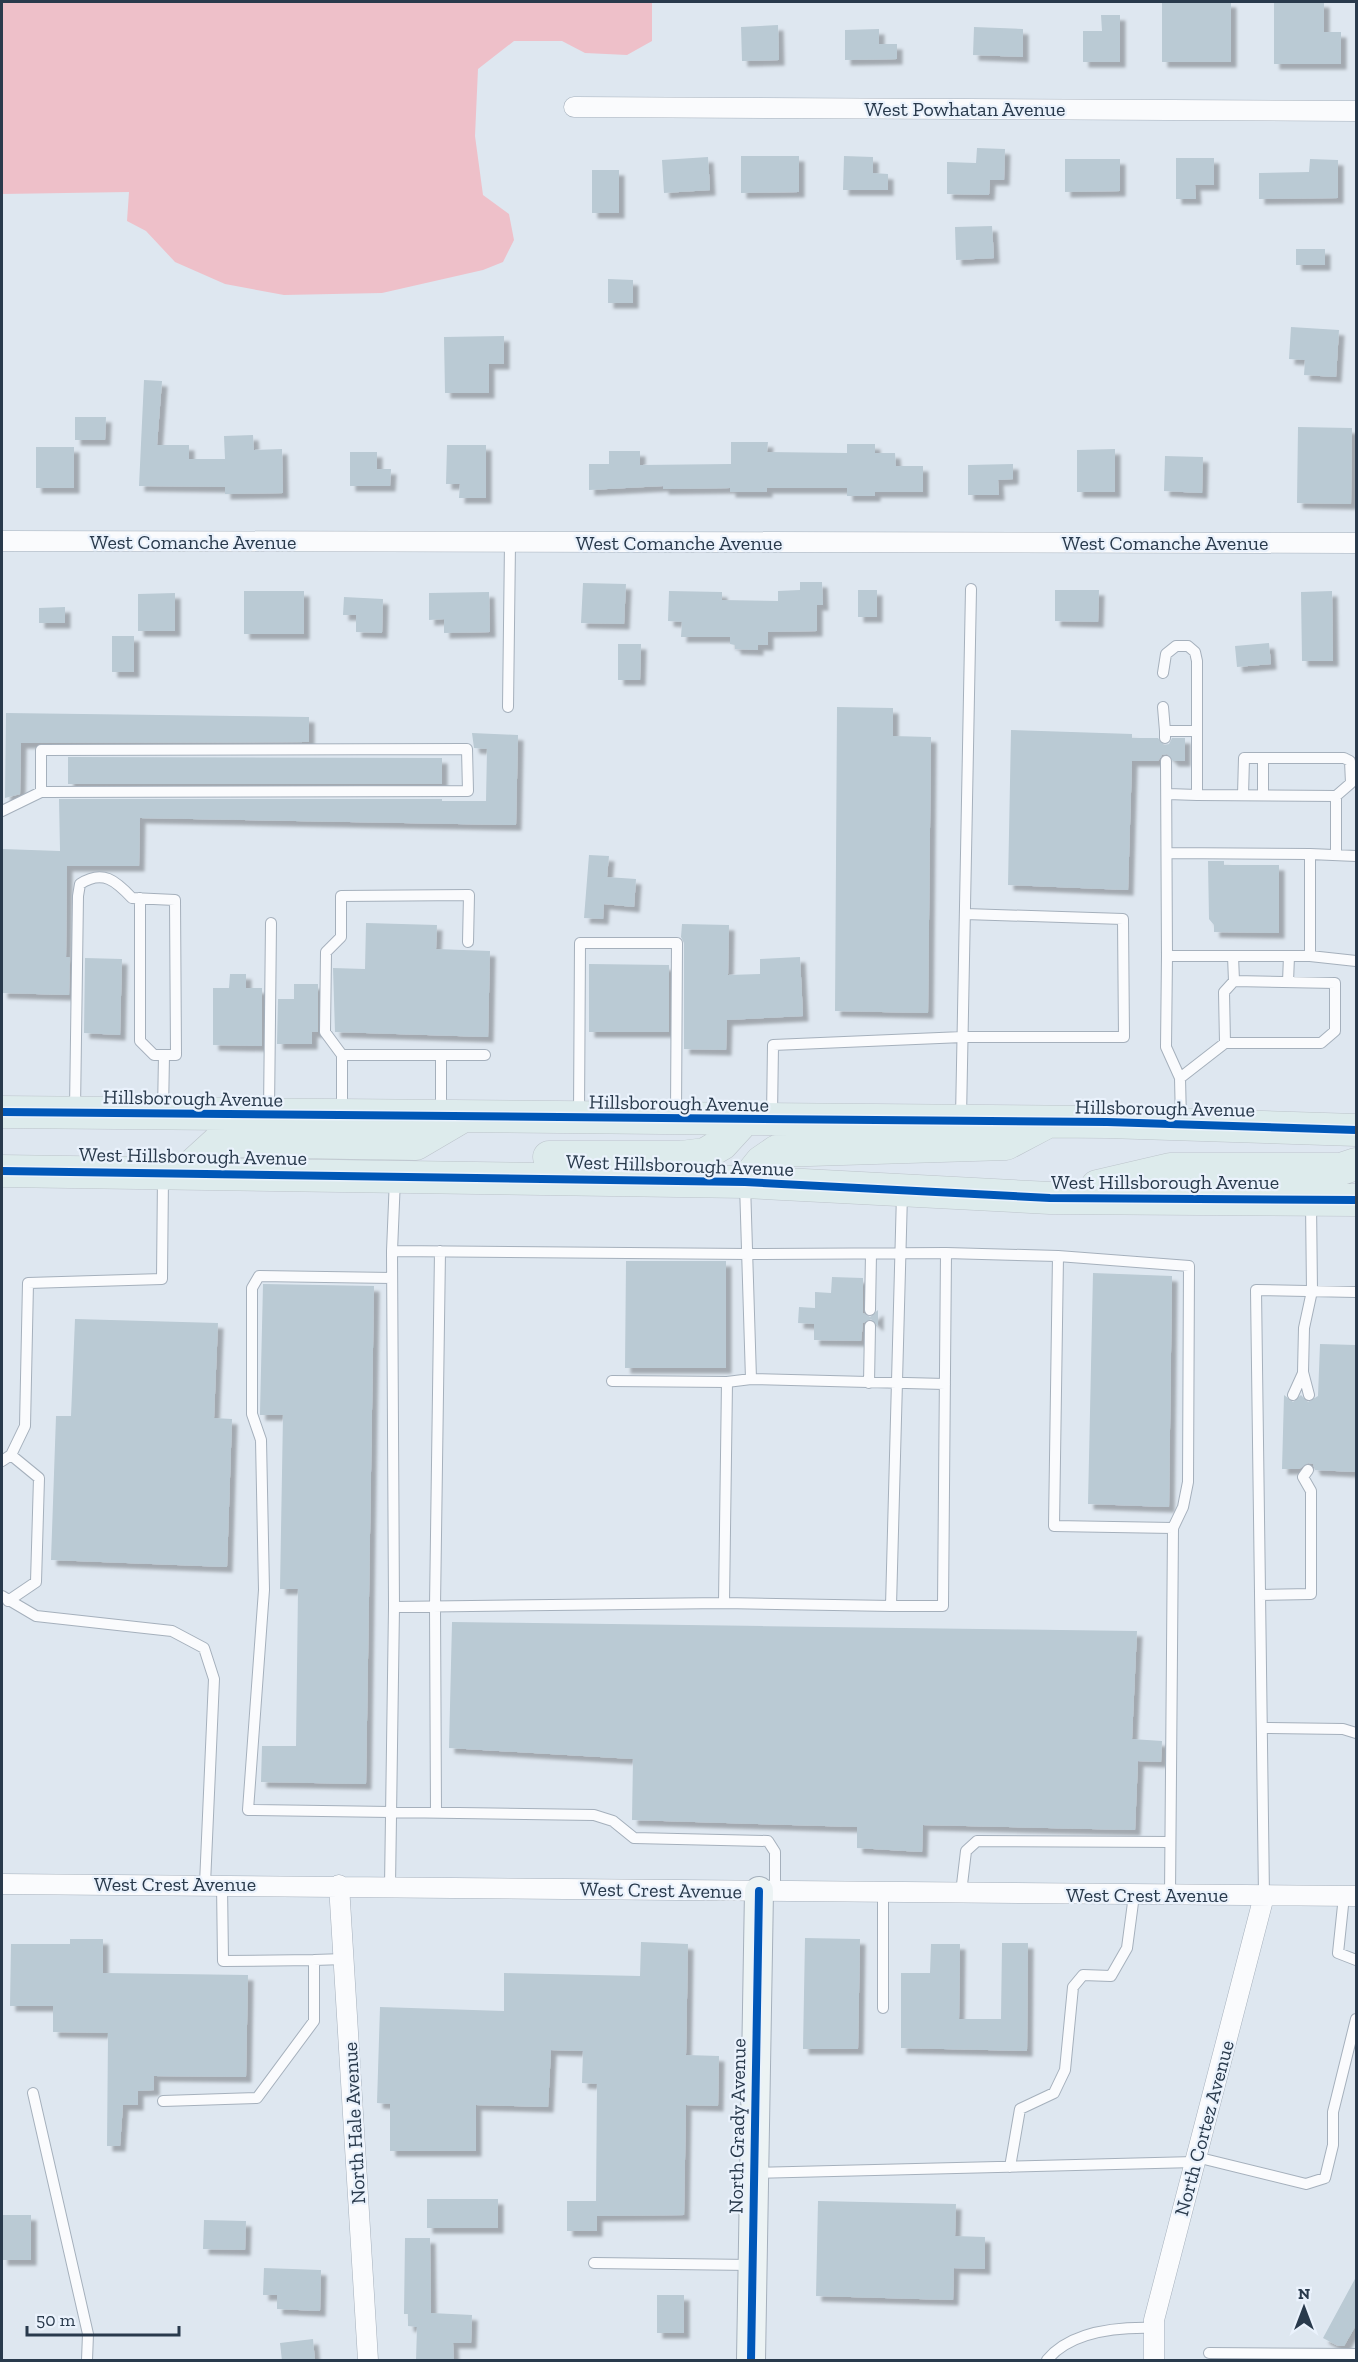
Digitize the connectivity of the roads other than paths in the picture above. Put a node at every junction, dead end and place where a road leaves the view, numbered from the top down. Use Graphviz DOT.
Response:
graph roads {
  1 [pos="574,107"];
  2 [pos="1356,111"];
  3 [pos="2,541"];
  4 [pos="510,543"];
  5 [pos="1356,543"];
  6 [pos="971,590"];
  7 [pos="1163,673"];
  8 [pos="508,707"];
  9 [pos="1163,707"];
  10 [pos="1197,731"];
  11 [pos="1263,758"];
  12 [pos="1166,761"];
  13 [pos="41,792"];
  14 [pos="1168,794"];
  15 [pos="1197,795"];
  16 [pos="1243,795"];
  17 [pos="1263,795"];
  18 [pos="1336,796"];
  19 [pos="2,811"];
  20 [pos="1168,853"];
  21 [pos="1310,854"];
  22 [pos="1336,854"];
  23 [pos="1356,856"];
  24 [pos="140,898"];
  25 [pos="965,914"];
  26 [pos="271,923"];
  27 [pos="468,942"];
  28 [pos="1167,956"];
  29 [pos="1233,956"];
  30 [pos="1289,956"];
  31 [pos="1310,956"];
  32 [pos="1356,961"];
  33 [pos="1234,981"];
  34 [pos="1288,982"];
  35 [pos="963,1037"];
  36 [pos="1224,1043"];
  37 [pos="164,1055"];
  38 [pos="342,1055"];
  39 [pos="441,1055"];
  40 [pos="485,1055"];
  41 [pos="1180,1078"];
  42 [pos="2,1112"];
  43 [pos="75,1113"];
  44 [pos="163,1114"];
  45 [pos="269,1115"];
  46 [pos="342,1116"];
  47 [pos="452,1117"];
  48 [pos="579,1118"];
  49 [pos="676,1119"];
  50 [pos="758,1120"];
  51 [pos="962,1122"];
  52 [pos="1048,1122"];
  53 [pos="1180,1125"];
  54 [pos="1356,1130"];
  55 [pos="1356,1164"];
  56 [pos="2,1171"];
  57 [pos="174,1173"];
  58 [pos="407,1175"];
  59 [pos="745,1182"];
  60 [pos="902,1190"];
  61 [pos="1050,1198"];
  62 [pos="1311,1199"];
  63 [pos="1356,1200"];
  64 [pos="392,1251"];
  65 [pos="440,1251"];
  66 [pos="946,1253"];
  67 [pos="748,1254"];
  68 [pos="871,1254"];
  69 [pos="901,1254"];
  70 [pos="1058,1256"];
  71 [pos="392,1278"];
  72 [pos="1312,1291"];
  73 [pos="1356,1292"];
  74 [pos="870,1310"];
  75 [pos="870,1326"];
  76 [pos="1303,1372"];
  77 [pos="751,1379"];
  78 [pos="612,1381"];
  79 [pos="727,1382"];
  80 [pos="869,1383"];
  81 [pos="897,1384"];
  82 [pos="945,1384"];
  83 [pos="1293,1395"];
  84 [pos="1309,1395"];
  85 [pos="6,1458"];
  86 [pos="1294,1469"];
  87 [pos="1173,1528"];
  88 [pos="1260,1595"];
  89 [pos="5,1598"];
  90 [pos="724,1603"];
  91 [pos="435,1606"];
  92 [pos="891,1606"];
  93 [pos="394,1607"];
  94 [pos="1262,1728"];
  95 [pos="1356,1733"];
  96 [pos="391,1812"];
  97 [pos="436,1814"];
  98 [pos="1170,1842"];
  99 [pos="2,1884"];
  100 [pos="214,1884"];
  101 [pos="339,1885"];
  102 [pos="390,1886"];
  103 [pos="767,1891"];
  104 [pos="883,1893"];
  105 [pos="961,1893"];
  106 [pos="1134,1895"];
  107 [pos="1170,1895"];
  108 [pos="1264,1896"];
  109 [pos="1350,1896"];
  110 [pos="344,1959"];
  111 [pos="314,1960"];
  112 [pos="1356,1960"];
  113 [pos="883,2008"];
  114 [pos="1356,2019"];
  115 [pos="33,2093"];
  116 [pos="163,2101"];
  117 [pos="1196,2160"];
  118 [pos="1010,2167"];
  119 [pos="753,2173"];
  120 [pos="594,2263"];
  121 [pos="751,2265"];
  122 [pos="1154,2328"];
  123 [pos="1209,2353"];
  124 [pos="1356,2355"];
  125 [pos="87,2361"];
  126 [pos="368,2361"];
  127 [pos="751,2361"];
  128 [pos="1047,2361"];
  129 [pos="1154,2361"];
  1 -- 2 [label="street, West Powhatan Avenue"];
  3 -- 4 [label="street, West Comanche Avenue"];
  4 -- 5 [label="street, West Comanche Avenue"];
  4 -- 8 [label="lane"];
  6 -- 25 [label="lane"];
  7 -- 10 [label="lane"];
  9 -- 10 [label="lane"];
  10 -- 15 [label="lane"];
  11 -- 16 [label="lane"];
  11 -- 17 [label="lane"];
  11 -- 18 [label="lane"];
  12 -- 14 [label="lane"];
  13 -- 13 [label="lane"];
  13 -- 19 [label="lane"];
  14 -- 15 [label="lane"];
  14 -- 20 [label="lane"];
  15 -- 16 [label="lane"];
  16 -- 17 [label="lane"];
  17 -- 18 [label="lane"];
  18 -- 22 [label="lane"];
  20 -- 21 [label="lane"];
  20 -- 28 [label="lane"];
  21 -- 22 [label="lane"];
  21 -- 31 [label="lane"];
  22 -- 23 [label="lane"];
  24 -- 37 [label="lane"];
  24 -- 37 [label="lane"];
  24 -- 43 [label="lane"];
  25 -- 35 [label="lane"];
  25 -- 35 [label="lane"];
  26 -- 45 [label="lane"];
  27 -- 38 [label="lane"];
  28 -- 29 [label="lane"];
  28 -- 41 [label="lane"];
  29 -- 30 [label="lane"];
  29 -- 33 [label="lane"];
  30 -- 31 [label="lane"];
  30 -- 34 [label="lane"];
  31 -- 32 [label="lane"];
  33 -- 34 [label="lane"];
  33 -- 36 [label="lane"];
  34 -- 36 [label="lane"];
  35 -- 50 [label="lane"];
  35 -- 51 [label="lane"];
  36 -- 41 [label="lane"];
  37 -- 44 [label="lane"];
  38 -- 39 [label="lane"];
  38 -- 46 [label="lane"];
  39 -- 40 [label="lane"];
  39 -- 47 [label="lane"];
  41 -- 53 [label="lane"];
  42 -- 43 [label="main road, Hillsborough Avenue"];
  43 -- 44 [label="main road, Hillsborough Avenue"];
  44 -- 45 [label="main road, Hillsborough Avenue"];
  45 -- 46 [label="main road, Hillsborough Avenue"];
  46 -- 47 [label="main road, Hillsborough Avenue"];
  47 -- 48 [label="main road, Hillsborough Avenue"];
  47 -- 57 [label="main road"];
  48 -- 49 [label="main road, Hillsborough Avenue"];
  48 -- 49 [label="lane"];
  49 -- 50 [label="main road, Hillsborough Avenue"];
  50 -- 51 [label="main road, Hillsborough Avenue"];
  50 -- 58 [label="main road"];
  51 -- 52 [label="main road, Hillsborough Avenue"];
  52 -- 53 [label="main road, Hillsborough Avenue"];
  52 -- 59 [label="main road"];
  53 -- 54 [label="main road, Hillsborough Avenue"];
  55 -- 61 [label="main road"];
  56 -- 57 [label="main road, West Hillsborough Avenue"];
  57 -- 58 [label="main road, West Hillsborough Avenue"];
  57 -- 85 [label="lane"];
  58 -- 59 [label="main road, West Hillsborough Avenue"];
  58 -- 64 [label="lane"];
  59 -- 60 [label="main road, West Hillsborough Avenue"];
  59 -- 67 [label="lane"];
  60 -- 61 [label="main road, West Hillsborough Avenue"];
  60 -- 69 [label="lane"];
  61 -- 62 [label="main road, West Hillsborough Avenue"];
  62 -- 63 [label="main road, West Hillsborough Avenue"];
  62 -- 72 [label="lane"];
  64 -- 65 [label="lane"];
  64 -- 71 [label="lane"];
  65 -- 67 [label="lane"];
  65 -- 91 [label="lane"];
  66 -- 69 [label="lane"];
  66 -- 70 [label="lane"];
  66 -- 82 [label="lane"];
  67 -- 68 [label="lane"];
  67 -- 77 [label="lane"];
  68 -- 69 [label="lane"];
  68 -- 74 [label="lane"];
  69 -- 81 [label="lane"];
  70 -- 87 [label="lane"];
  70 -- 87 [label="lane"];
  71 -- 93 [label="lane"];
  71 -- 96 [label="lane"];
  72 -- 73 [label="lane"];
  72 -- 76 [label="lane"];
  72 -- 88 [label="lane"];
  75 -- 80 [label="lane"];
  76 -- 83 [label="lane"];
  76 -- 84 [label="lane"];
  77 -- 79 [label="lane"];
  77 -- 80 [label="lane"];
  78 -- 79 [label="lane"];
  79 -- 90 [label="lane"];
  80 -- 81 [label="lane"];
  81 -- 82 [label="lane"];
  81 -- 92 [label="lane"];
  82 -- 92 [label="lane"];
  85 -- 89 [label="lane"];
  86 -- 88 [label="lane"];
  87 -- 98 [label="lane"];
  88 -- 94 [label="lane"];
  89 -- 100 [label="lane"];
  90 -- 91 [label="lane"];
  90 -- 92 [label="lane"];
  91 -- 93 [label="lane"];
  91 -- 97 [label="lane"];
  93 -- 96 [label="lane"];
  94 -- 95 [label="lane"];
  94 -- 108 [label="lane"];
  96 -- 97 [label="lane"];
  96 -- 102 [label="lane"];
  97 -- 103 [label="lane"];
  98 -- 105 [label="lane"];
  98 -- 107 [label="lane"];
  99 -- 100 [label="street, West Crest Avenue"];
  100 -- 101 [label="street, West Crest Avenue"];
  100 -- 111 [label="lane"];
  101 -- 102 [label="street, West Crest Avenue"];
  101 -- 110 [label="street, North Hale Avenue"];
  102 -- 103 [label="street, West Crest Avenue"];
  103 -- 104 [label="street, West Crest Avenue"];
  103 -- 119 [label="street, North Grady Avenue"];
  104 -- 105 [label="street, West Crest Avenue"];
  104 -- 113 [label="lane"];
  105 -- 106 [label="street, West Crest Avenue"];
  106 -- 107 [label="street, West Crest Avenue"];
  106 -- 118 [label="lane"];
  107 -- 108 [label="street, West Crest Avenue"];
  108 -- 109 [label="street, West Crest Avenue"];
  108 -- 117 [label="street, North Cortez Avenue"];
  109 -- 112 [label="lane"];
  110 -- 111 [label="lane"];
  110 -- 126 [label="street, North Hale Avenue"];
  111 -- 116 [label="lane"];
  114 -- 117 [label="lane"];
  115 -- 125 [label="lane"];
  117 -- 118 [label="lane"];
  117 -- 122 [label="street, North Cortez Avenue"];
  118 -- 119 [label="lane"];
  119 -- 121 [label="street, North Grady Avenue"];
  120 -- 121 [label="lane"];
  121 -- 127 [label="street, North Grady Avenue"];
  122 -- 128 [label="lane"];
  122 -- 129 [label="street, North Cortez Avenue"];
  123 -- 124 [label="lane"];
}
